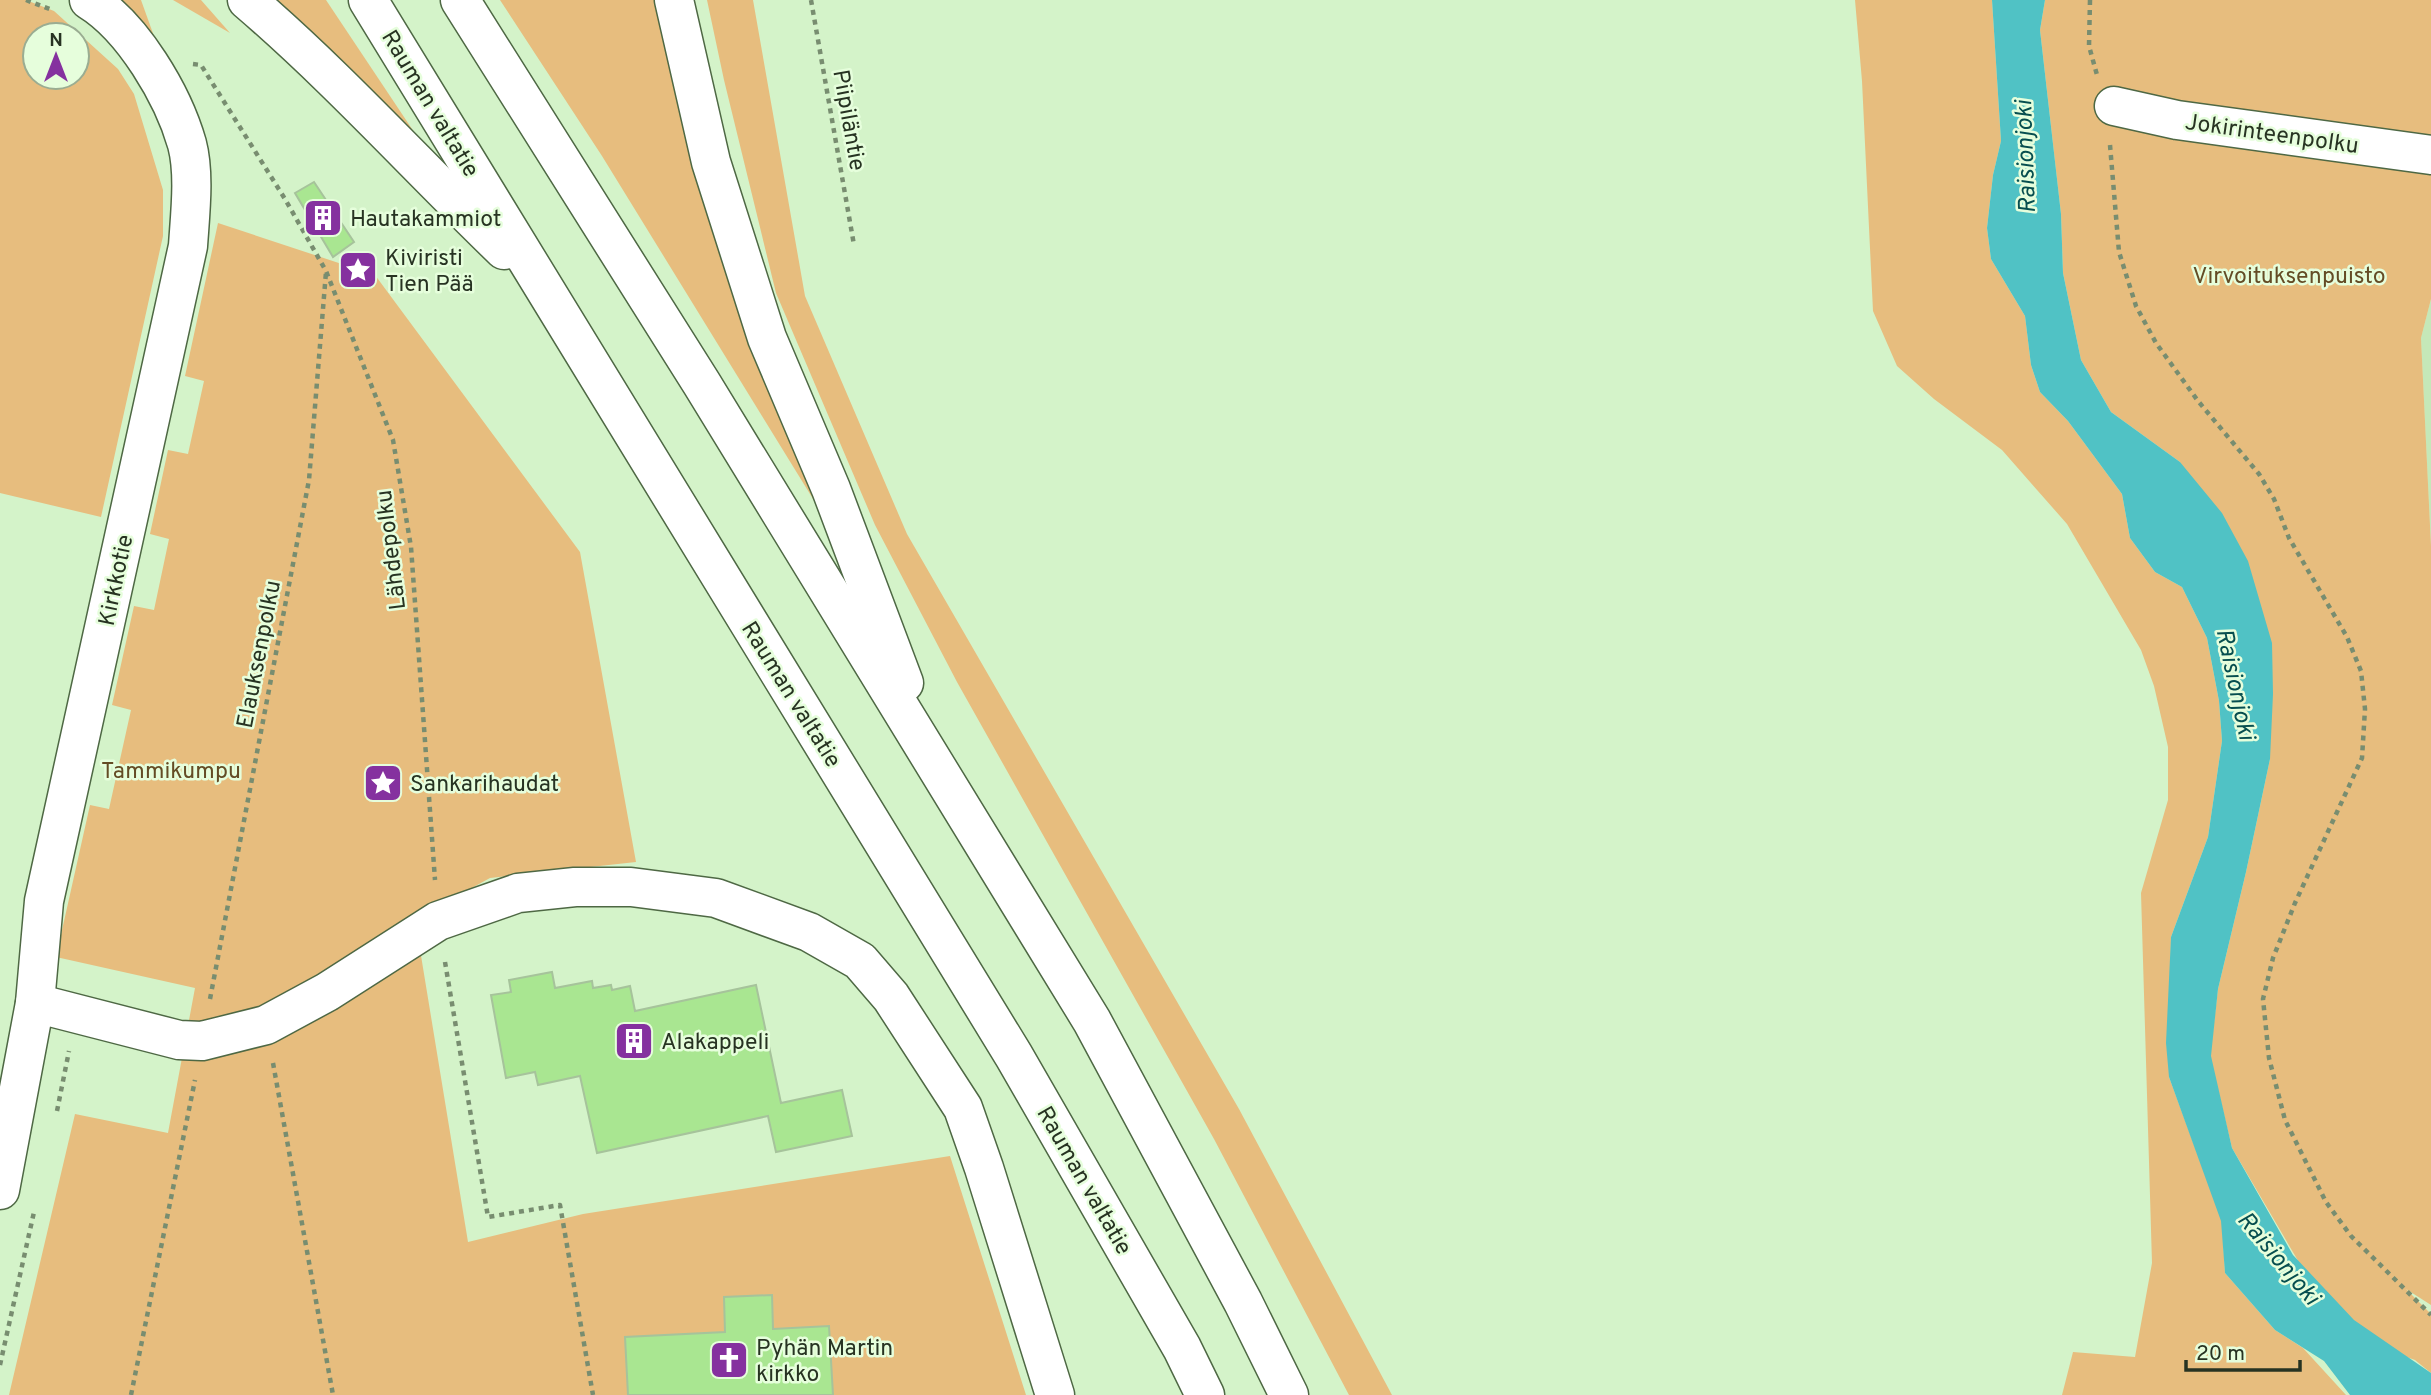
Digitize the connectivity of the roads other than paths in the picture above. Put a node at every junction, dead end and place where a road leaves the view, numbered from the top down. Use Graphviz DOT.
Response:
graph roads {
  1 [pos="247,0"];
  2 [pos="368,0"];
  3 [pos="460,0"];
  4 [pos="674,0"];
  5 [pos="72,5"];
  6 [pos="2114,106"];
  7 [pos="2431,155"];
  8 [pos="545,291"];
  9 [pos="937,770"];
  10 [pos="35,1003"];
  11 [pos="0,1190"];
  12 [pos="1055,1395"];
  13 [pos="1205,1395"];
  14 [pos="1289,1395"];
  1 -- 8 [label="main road"];
  2 -- 8 [label="main road, Rauman valtatie"];
  3 -- 9 [label="main road"];
  4 -- 9 [label="main road"];
  5 -- 10 [label="main road, Kirkkotie"];
  6 -- 7 [label="main road, Jokirinteenpolku"];
  8 -- 13 [label="main road, Rauman valtatie"];
  9 -- 14 [label="main road"];
  10 -- 11 [label="main road, Kirkkotie"];
  10 -- 12 [label="main road"];
}
